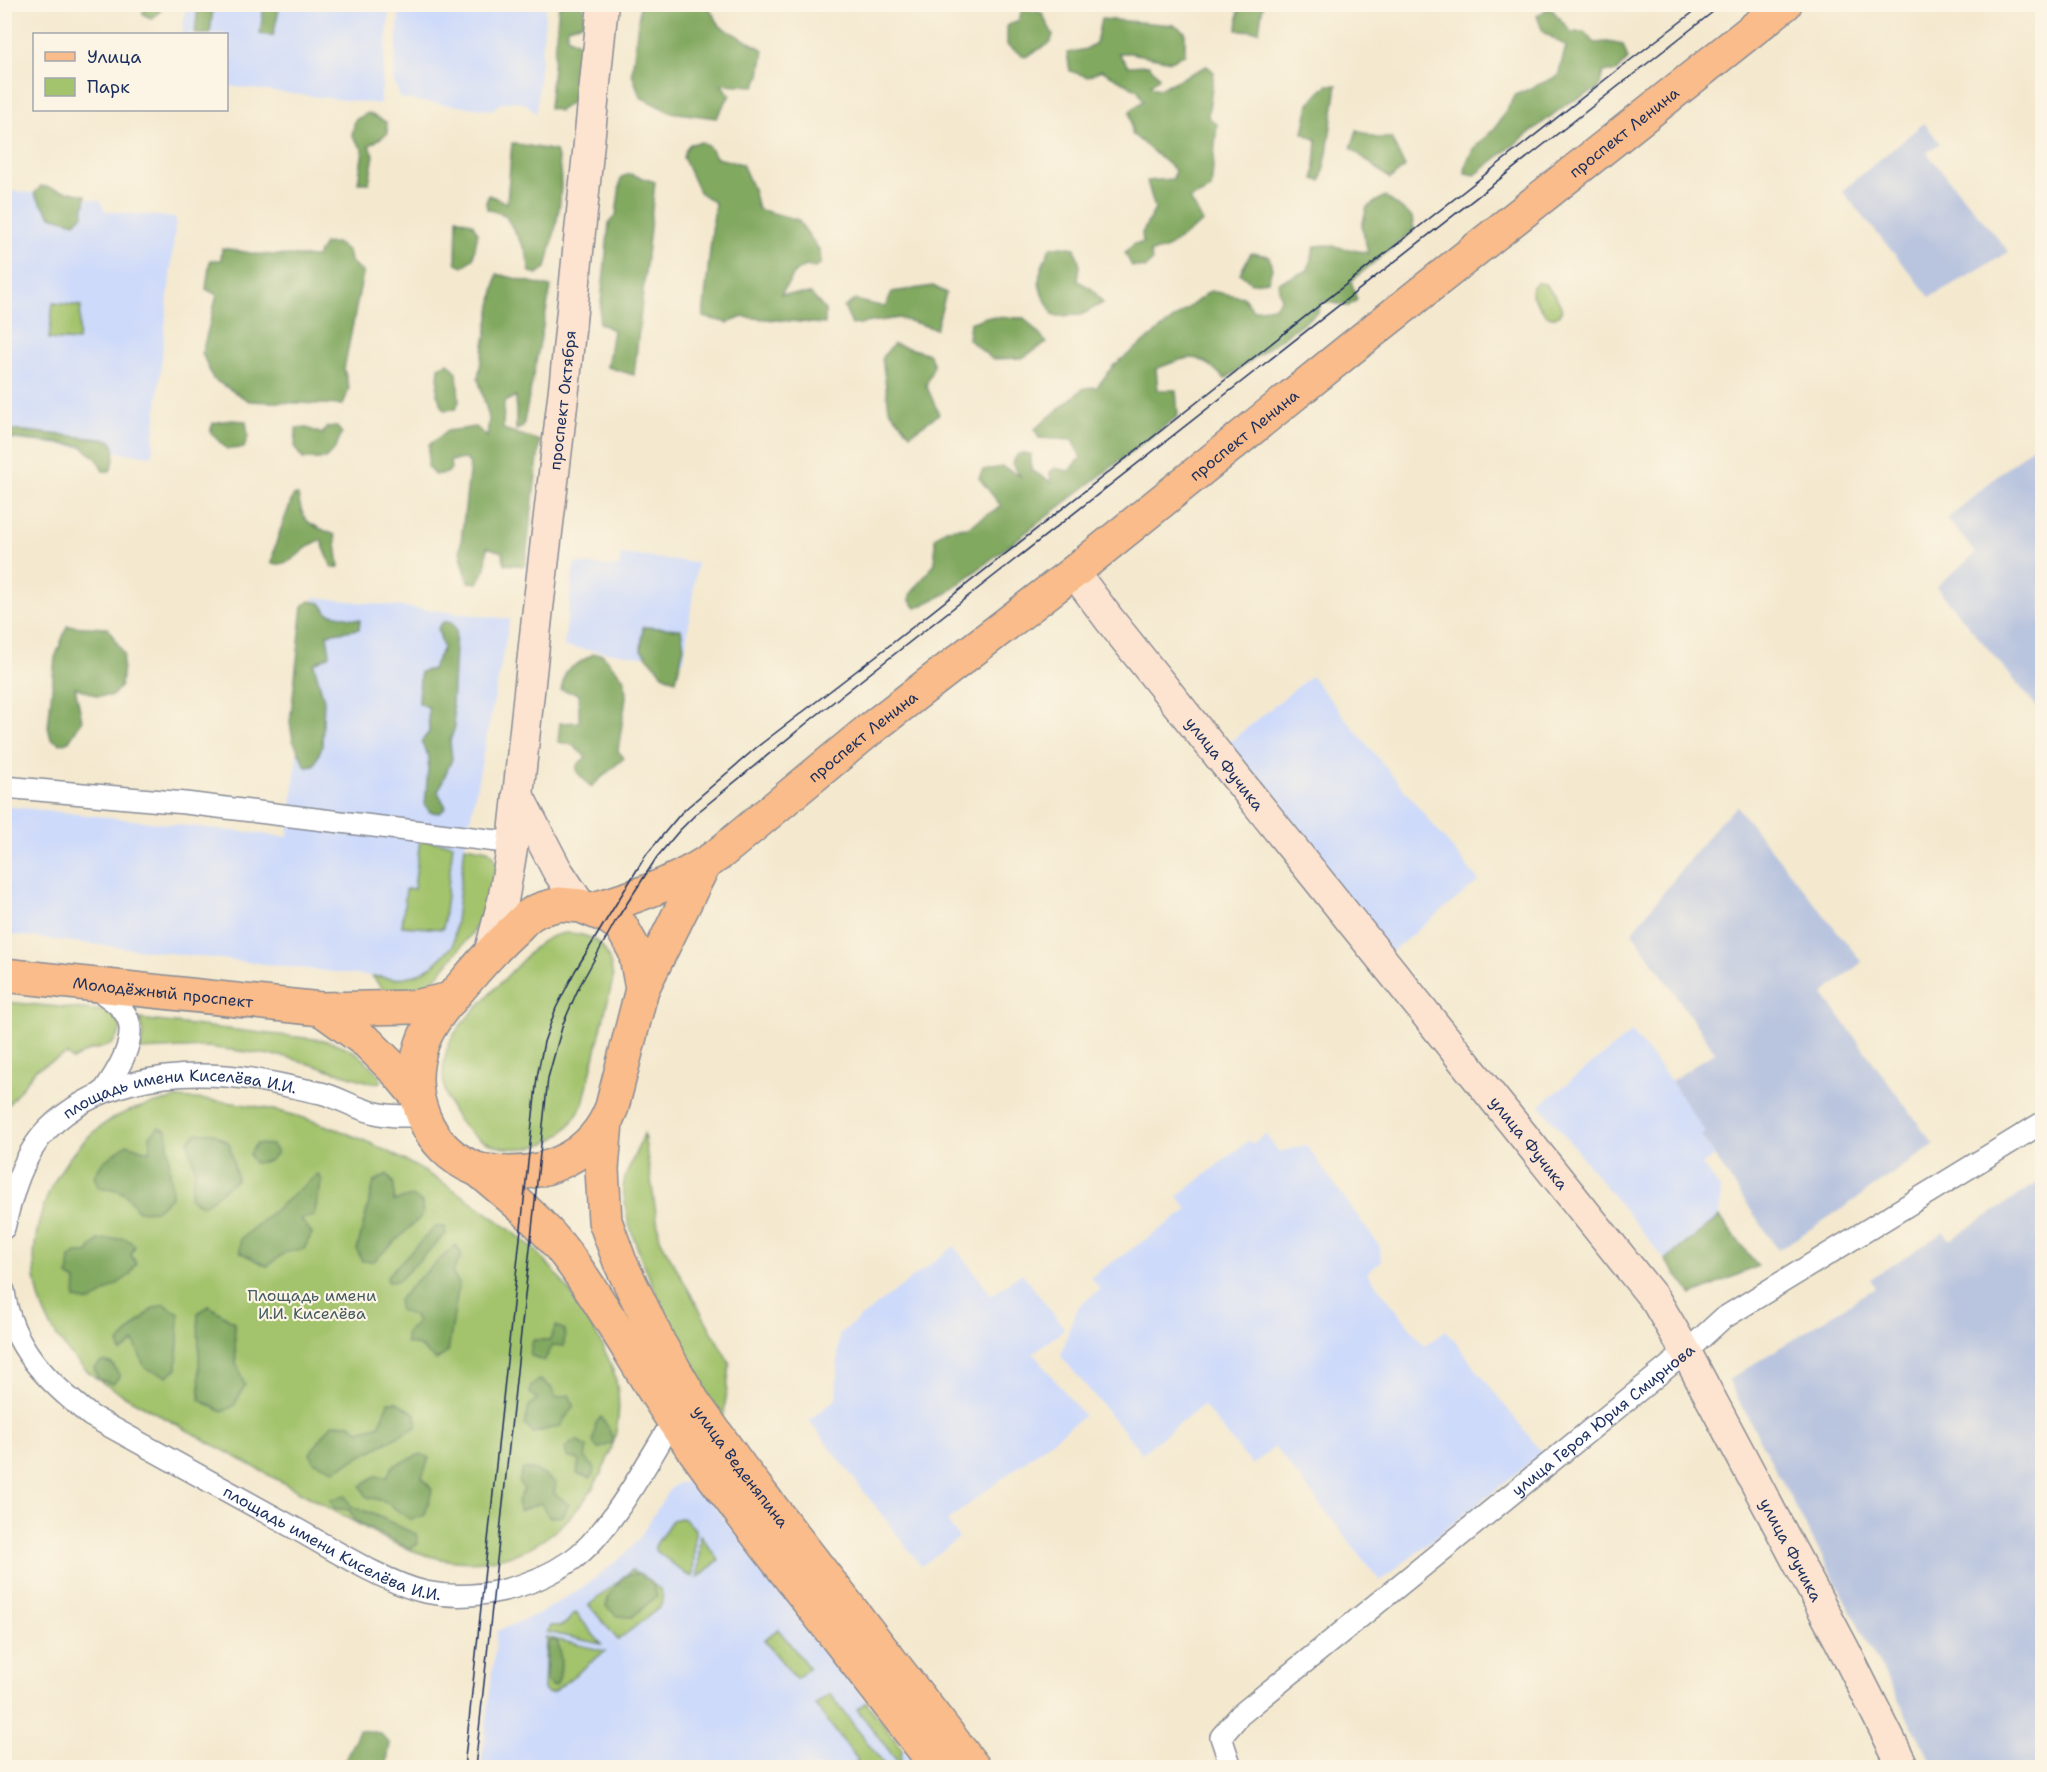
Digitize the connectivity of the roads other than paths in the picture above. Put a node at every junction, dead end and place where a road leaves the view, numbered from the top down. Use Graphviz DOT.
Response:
graph roads {
  1 [pos="603,4"];
  2 [pos="1785,4"];
  3 [pos="1074,572"];
  4 [pos="4,787"];
  5 [pos="518,795"];
  6 [pos="513,843"];
  7 [pos="703,866"];
  8 [pos="587,908"];
  9 [pos="490,951"];
  10 [pos="4,975"];
  11 [pos="92,984"];
  12 [pos="642,989"];
  13 [pos="451,999"];
  14 [pos="321,1009"];
  15 [pos="103,1092"];
  16 [pos="419,1106"];
  17 [pos="606,1122"];
  18 [pos="2043,1123"];
  19 [pos="477,1169"];
  20 [pos="4,1228"];
  21 [pos="4,1291"];
  22 [pos="1686,1352"];
  23 [pos="673,1420"];
  24 [pos="938,1767"];
  25 [pos="974,1767"];
  26 [pos="1226,1767"];
  27 [pos="1904,1767"];
  1 -- 5 [label="street, проспект Октября"];
  2 -- 3 [label="main road, проспект Ленина"];
  3 -- 7 [label="main road, проспект Ленина"];
  3 -- 22 [label="street, улица Фучика"];
  4 -- 6 [label="street"];
  5 -- 6 [label="street, проспект Октября"];
  5 -- 8 [label="street"];
  6 -- 9 [label="street, проспект Октября"];
  7 -- 8 [label="main road, проспект Ленина"];
  7 -- 12 [label="main road, проспект Ленина"];
  8 -- 9 [label="main road"];
  8 -- 12 [label="main road"];
  9 -- 13 [label="main road"];
  10 -- 11 [label="main road, Молодёжный проспект"];
  11 -- 14 [label="main road, Молодёжный проспект"];
  11 -- 15 [label="street"];
  12 -- 17 [label="main road"];
  13 -- 14 [label="main road, Молодёжный проспект"];
  13 -- 16 [label="main road"];
  14 -- 16 [label="main road, Молодёжный проспект"];
  15 -- 16 [label="street, площадь имени Киселёва И.И."];
  15 -- 20 [label="street, площадь имени Киселёва И.И."];
  16 -- 19 [label="main road"];
  17 -- 19 [label="main road"];
  17 -- 25 [label="main road, улица Веденяпина"];
  18 -- 22 [label="street, улица Героя Юрия Смирнова"];
  19 -- 23 [label="main road, улица Веденяпина"];
  21 -- 23 [label="street, площадь имени Киселёва И.И."];
  22 -- 26 [label="street, улица Героя Юрия Смирнова"];
  22 -- 27 [label="street, улица Фучика"];
  23 -- 24 [label="main road, улица Веденяпина"];
}
